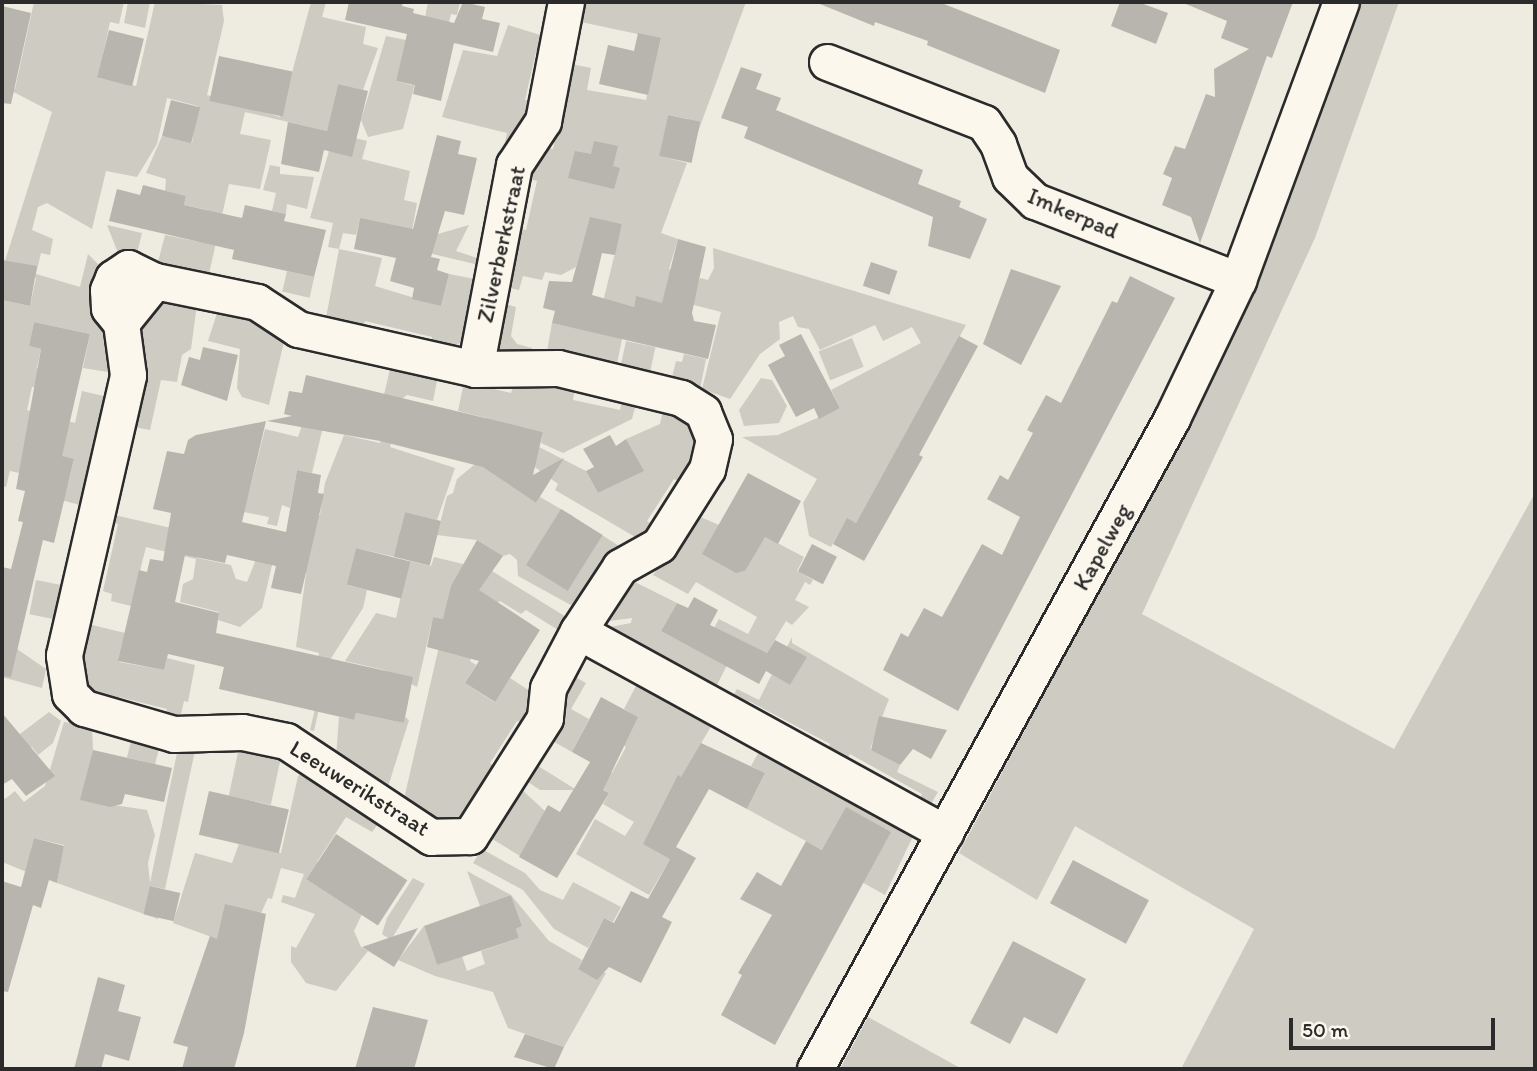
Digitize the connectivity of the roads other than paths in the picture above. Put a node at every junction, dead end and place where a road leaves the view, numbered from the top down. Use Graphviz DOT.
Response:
graph roads {
  1 [pos="566,2"];
  2 [pos="1341,2"];
  3 [pos="827,62"];
  4 [pos="1238,279"];
  5 [pos="475,369"];
  6 [pos="578,631"];
  7 [pos="945,833"];
  8 [pos="815,1069"];
  1 -- 5 [label="street, Zilverberkstraat"];
  2 -- 4 [label="street, Kapelweg"];
  3 -- 4 [label="street, Imkerpad"];
  4 -- 7 [label="street, Kapelweg"];
  5 -- 6 [label="street, Leeuwerikstraat"];
  5 -- 6 [label="street, Leeuwerikstraat"];
  6 -- 7 [label="street"];
  7 -- 8 [label="street, Kapelweg"];
}
